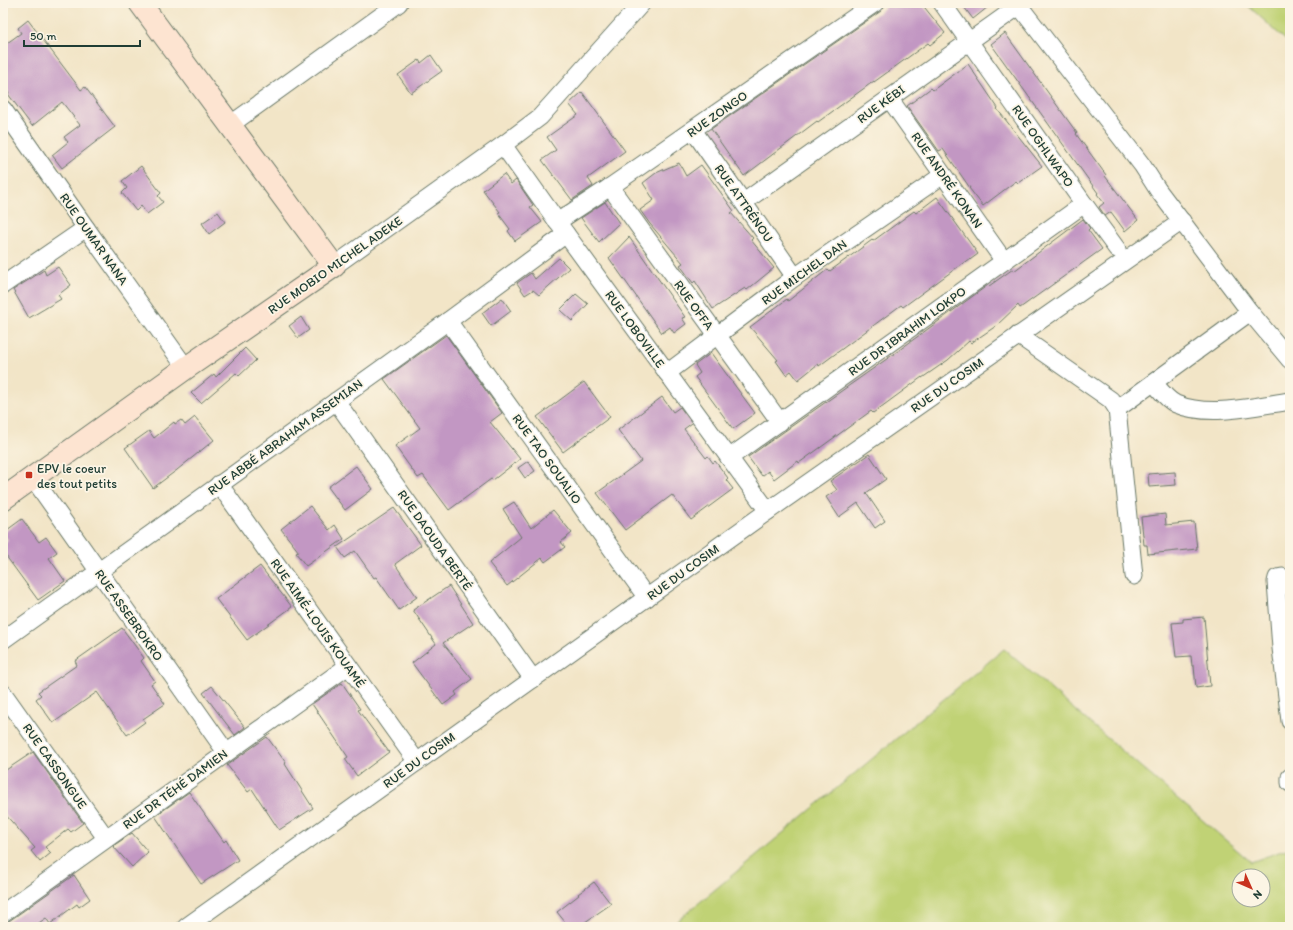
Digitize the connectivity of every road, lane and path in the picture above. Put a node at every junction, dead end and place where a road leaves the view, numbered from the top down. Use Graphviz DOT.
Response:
graph roads {
  1 [pos="140,3"];
  2 [pos="399,3"];
  3 [pos="642,3"];
  4 [pos="874,3"];
  5 [pos="942,3"];
  6 [pos="1018,4"];
  7 [pos="969,42"];
  8 [pos="889,98"];
  9 [pos="3,109"];
  10 [pos="230,125"];
  11 [pos="693,130"];
  12 [pos="503,145"];
  13 [pos="943,175"];
  14 [pos="610,188"];
  15 [pos="744,202"];
  16 [pos="1084,204"];
  17 [pos="1182,221"];
  18 [pos="86,228"];
  19 [pos="562,228"];
  20 [pos="1117,249"];
  21 [pos="1004,261"];
  22 [pos="334,266"];
  23 [pos="795,277"];
  24 [pos="3,285"];
  25 [pos="1250,312"];
  26 [pos="448,321"];
  27 [pos="1018,335"];
  28 [pos="716,336"];
  29 [pos="1290,360"];
  30 [pos="186,368"];
  31 [pos="667,372"];
  32 [pos="1154,382"];
  33 [pos="336,401"];
  34 [pos="1290,401"];
  35 [pos="1117,409"];
  36 [pos="780,422"];
  37 [pos="730,458"];
  38 [pos="33,478"];
  39 [pos="219,484"];
  40 [pos="3,499"];
  41 [pos="768,511"];
  42 [pos="98,570"];
  43 [pos="1134,576"];
  44 [pos="1290,587"];
  45 [pos="647,598"];
  46 [pos="3,640"];
  47 [pos="348,666"];
  48 [pos="533,679"];
  49 [pos="3,693"];
  50 [pos="1290,721"];
  51 [pos="226,752"];
  52 [pos="417,762"];
  53 [pos="1290,777"];
  54 [pos="1290,783"];
  55 [pos="106,838"];
  56 [pos="3,913"];
  57 [pos="186,927"];
  1 -- 10 [label="street"];
  2 -- 10 [label="street"];
  3 -- 12 [label="street, RUE MOBIO MICHEL ADEKE"];
  4 -- 11 [label="street, RUE ZONGO"];
  5 -- 7 [label="street, RUE OGHLWAPO"];
  6 -- 7 [label="street, RUE KÉBI"];
  6 -- 17 [label="street"];
  7 -- 8 [label="street, RUE KÉBI"];
  7 -- 16 [label="street, RUE OGHLWAPO"];
  8 -- 13 [label="street, RUE ANDRÉ KONAN"];
  8 -- 15 [label="street, RUE KÉBI"];
  9 -- 18 [label="street, RUE OUMAR NANA"];
  10 -- 22 [label="street"];
  11 -- 14 [label="street, RUE ZONGO"];
  11 -- 15 [label="street, RUE ATTRÉNOU"];
  12 -- 19 [label="street, RUE LOBOVILLE"];
  12 -- 22 [label="street, RUE MOBIO MICHEL ADEKE"];
  13 -- 21 [label="street, RUE ANDRÉ KONAN"];
  13 -- 23 [label="street, RUE MICHEL DAN"];
  14 -- 19 [label="street, RUE ZONGO"];
  14 -- 28 [label="street, RUE OFFA"];
  15 -- 23 [label="street, RUE ATTRÉNOU"];
  16 -- 20 [label="street, RUE OGHLWAPO"];
  16 -- 21 [label="street, RUE DR IBRAHIM LOKPO"];
  17 -- 25 [label="street"];
  17 -- 27 [label="street, RUE DU COSIM"];
  18 -- 24 [label="street"];
  18 -- 30 [label="street, RUE OUMAR NANA"];
  19 -- 26 [label="street, RUE ABBÉ ABRAHAM ASSEMIAN"];
  19 -- 31 [label="street, RUE LOBOVILLE"];
  21 -- 36 [label="street, RUE DR IBRAHIM LOKPO"];
  22 -- 30 [label="street, RUE MOBIO MICHEL ADEKE"];
  23 -- 28 [label="street, RUE MICHEL DAN"];
  25 -- 29 [label="street"];
  25 -- 32 [label="street"];
  26 -- 33 [label="street, RUE ABBÉ ABRAHAM ASSEMIAN"];
  26 -- 45 [label="street, RUE TAO SOUALIO"];
  27 -- 35 [label="street"];
  27 -- 41 [label="street, RUE DU COSIM"];
  28 -- 31 [label="street, RUE MICHEL DAN"];
  28 -- 36 [label="street, RUE OFFA"];
  30 -- 38 [label="street, RUE MOBIO MICHEL ADEKE"];
  31 -- 37 [label="street, RUE LOBOVILLE"];
  32 -- 34 [label="street"];
  32 -- 35 [label="street"];
  33 -- 39 [label="street, RUE ABBÉ ABRAHAM ASSEMIAN"];
  33 -- 48 [label="street, RUE DAOUDA BERTÉ"];
  35 -- 43 [label="street"];
  36 -- 37 [label="street, RUE DR IBRAHIM LOKPO"];
  37 -- 41 [label="street, RUE LOBOVILLE"];
  38 -- 40 [label="street, RUE MOBIO MICHEL ADEKE"];
  38 -- 42 [label="street, RUE ASSEBROKRO"];
  39 -- 42 [label="street, RUE ABBÉ ABRAHAM ASSEMIAN"];
  39 -- 47 [label="street, RUE AIMÉ-LOUIS KOUAMÉ"];
  41 -- 45 [label="street, RUE DU COSIM"];
  42 -- 46 [label="street, RUE ABBÉ ABRAHAM ASSEMIAN"];
  42 -- 51 [label="street, RUE ASSEBROKRO"];
  44 -- 50 [label="street"];
  45 -- 48 [label="street, RUE DU COSIM"];
  47 -- 51 [label="street, RUE DR TÉHÉ DAMIEN"];
  47 -- 52 [label="street, RUE AIMÉ-LOUIS KOUAMÉ"];
  48 -- 52 [label="street, RUE DU COSIM"];
  49 -- 55 [label="street, RUE CASSONGUE"];
  51 -- 55 [label="street, RUE DR TÉHÉ DAMIEN"];
  52 -- 57 [label="street, RUE DU COSIM"];
  53 -- 54 [label="street"];
  55 -- 56 [label="street, RUE DR TÉHÉ DAMIEN"];
}
